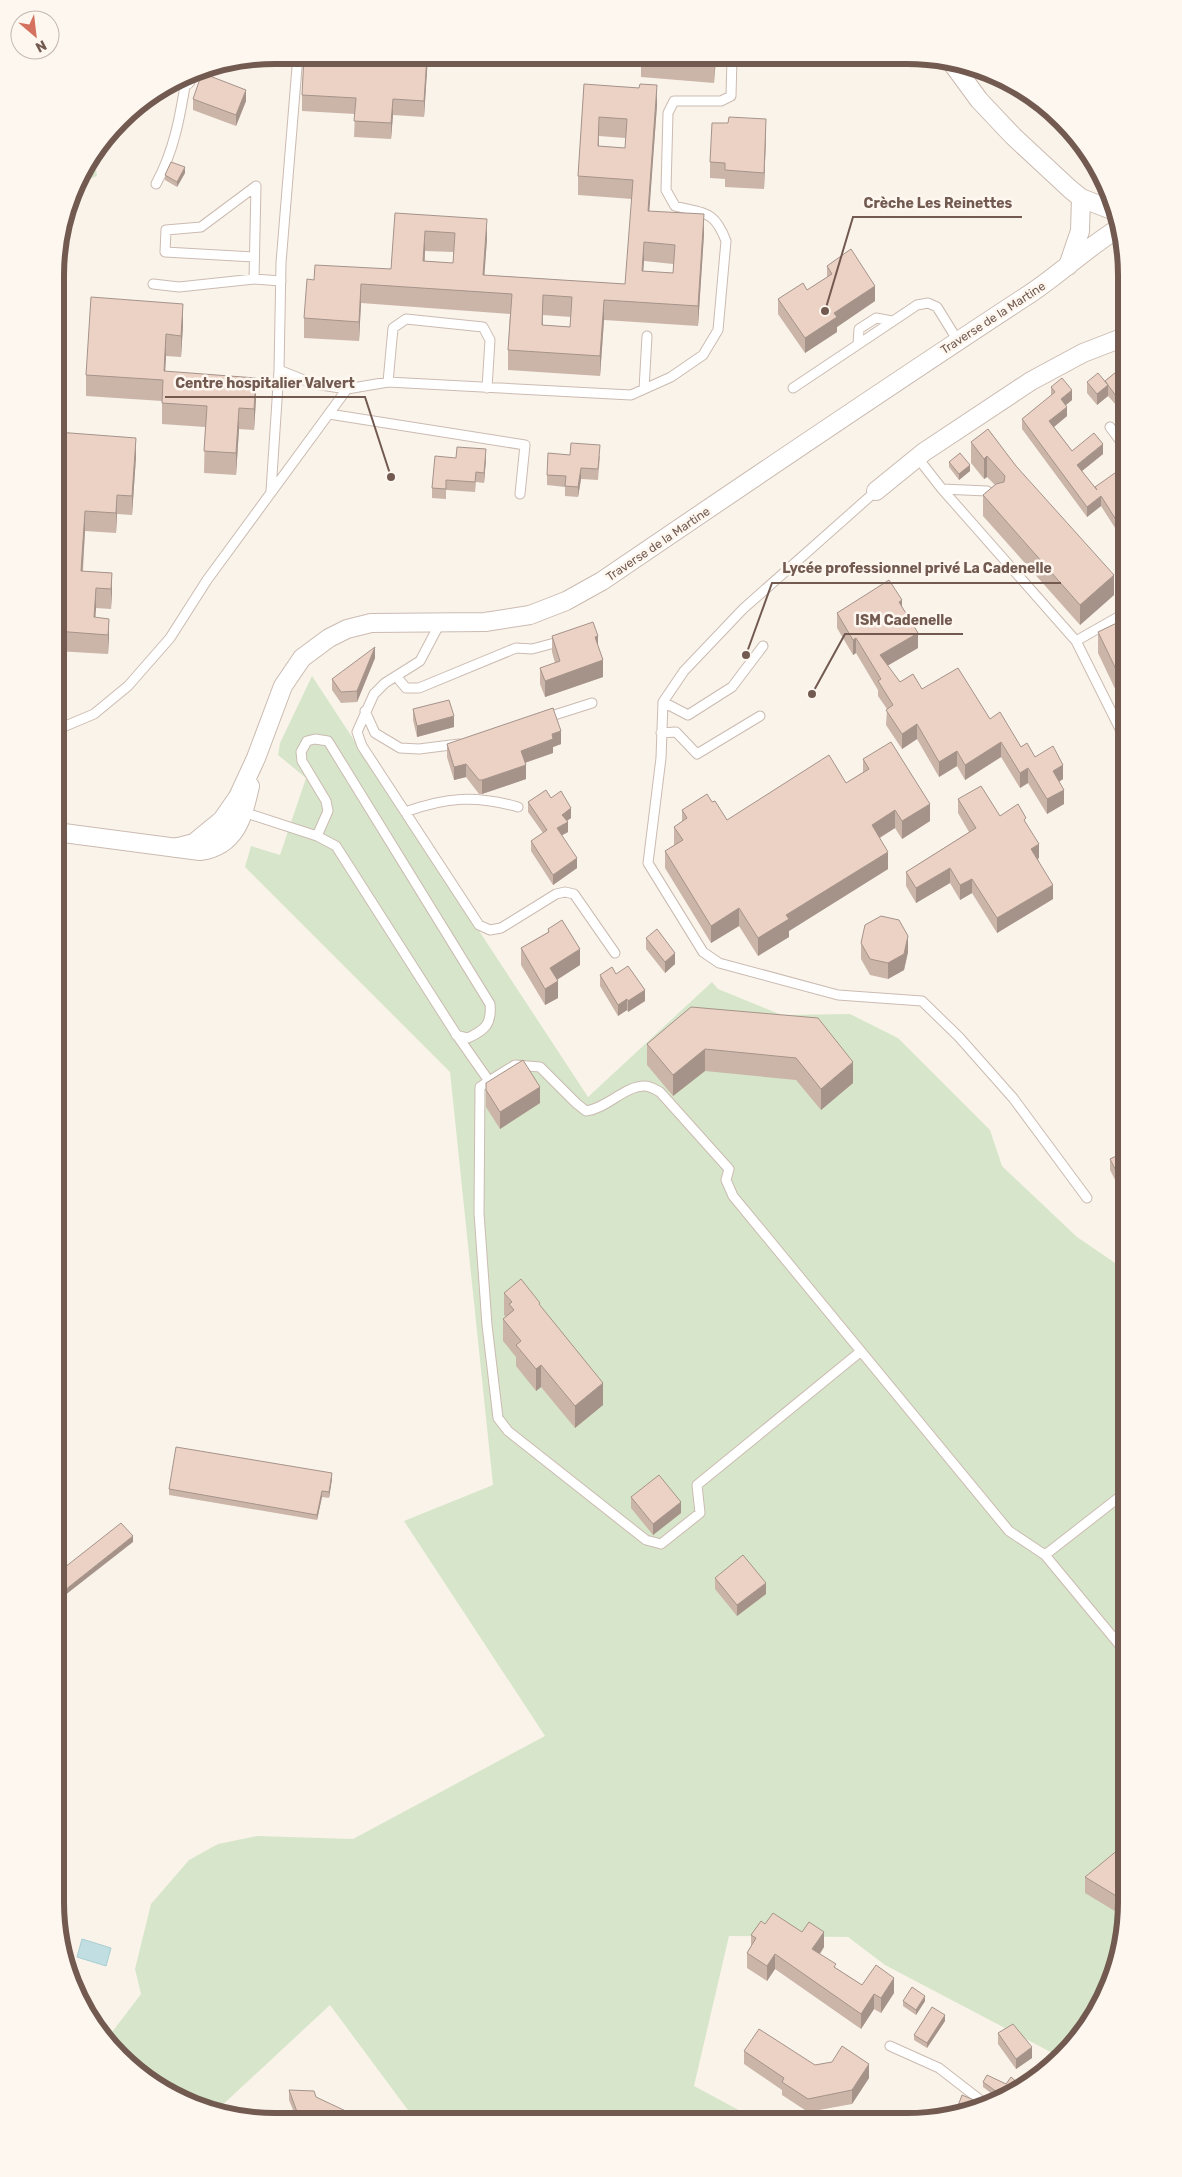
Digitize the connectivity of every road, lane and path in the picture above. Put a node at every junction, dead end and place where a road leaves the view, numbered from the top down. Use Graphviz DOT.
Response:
graph roads {
  1 [pos="297,64"];
  2 [pos="732,64"];
  3 [pos="957,70"];
  4 [pos="185,83"];
  5 [pos="156,184"];
  6 [pos="1081,198"];
  7 [pos="1107,208"];
  8 [pos="1113,231"];
  9 [pos="254,257"];
  10 [pos="1068,266"];
  11 [pos="254,279"];
  12 [pos="281,281"];
  13 [pos="153,284"];
  14 [pos="647,336"];
  15 [pos="1118,340"];
  16 [pos="958,341"];
  17 [pos="279,370"];
  18 [pos="388,382"];
  19 [pos="487,388"];
  20 [pos="793,388"];
  21 [pos="347,389"];
  22 [pos="644,389"];
  23 [pos="329,414"];
  24 [pos="1110,428"];
  25 [pos="1118,438"];
  26 [pos="917,458"];
  27 [pos="942,490"];
  28 [pos="271,491"];
  29 [pos="876,491"];
  30 [pos="520,494"];
  31 [pos="999,499"];
  32 [pos="1118,617"];
  33 [pos="440,622"];
  34 [pos="568,640"];
  35 [pos="1076,641"];
  36 [pos="763,646"];
  37 [pos="396,676"];
  38 [pos="663,702"];
  39 [pos="592,703"];
  40 [pos="365,711"];
  41 [pos="760,716"];
  42 [pos="539,720"];
  43 [pos="1118,725"];
  44 [pos="64,727"];
  45 [pos="661,733"];
  46 [pos="467,742"];
  47 [pos="518,807"];
  48 [pos="237,810"];
  49 [pos="405,812"];
  50 [pos="64,833"];
  51 [pos="317,836"];
  52 [pos="615,954"];
  53 [pos="456,1034"];
  54 [pos="489,1081"];
  55 [pos="1087,1198"];
  56 [pos="860,1352"];
  57 [pos="1118,1498"];
  58 [pos="1045,1555"];
  59 [pos="1118,1643"];
  60 [pos="890,2046"];
  61 [pos="980,2100"];
  1 -- 12 [label="lane"];
  2 -- 22 [label="lane"];
  3 -- 6 [label="street"];
  4 -- 5 [label="lane"];
  6 -- 7 [label="street"];
  6 -- 10 [label="street"];
  8 -- 10 [label="street, Traverse de la Martine"];
  9 -- 9 [label="lane"];
  9 -- 11 [label="lane"];
  10 -- 16 [label="street, Traverse de la Martine"];
  11 -- 12 [label="lane"];
  11 -- 13 [label="lane"];
  12 -- 17 [label="lane"];
  14 -- 22 [label="lane"];
  15 -- 26 [label="street"];
  16 -- 20 [label="lane"];
  16 -- 33 [label="street, Traverse de la Martine"];
  17 -- 21 [label="lane"];
  17 -- 28 [label="lane"];
  18 -- 19 [label="lane"];
  18 -- 19 [label="lane"];
  18 -- 21 [label="lane"];
  19 -- 22 [label="lane"];
  21 -- 23 [label="lane"];
  23 -- 28 [label="lane"];
  23 -- 30 [label="lane"];
  24 -- 25 [label="lane"];
  26 -- 27 [label="lane"];
  26 -- 29 [label="street"];
  27 -- 31 [label="lane"];
  27 -- 35 [label="lane"];
  28 -- 44 [label="lane"];
  29 -- 38 [label="lane"];
  32 -- 35 [label="lane"];
  33 -- 37 [label="lane"];
  33 -- 48 [label="street, Traverse de la Martine"];
  34 -- 37 [label="lane"];
  35 -- 43 [label="lane"];
  36 -- 38 [label="lane"];
  37 -- 40 [label="lane"];
  38 -- 45 [label="lane"];
  39 -- 42 [label="lane"];
  40 -- 46 [label="lane"];
  40 -- 49 [label="lane"];
  41 -- 45 [label="lane"];
  45 -- 55 [label="lane"];
  47 -- 49 [label="lane"];
  48 -- 50 [label="street, Traverse de la Martine"];
  48 -- 51 [label="lane"];
  49 -- 52 [label="lane"];
  51 -- 53 [label="lane"];
  51 -- 53 [label="lane"];
  53 -- 54 [label="lane"];
  54 -- 56 [label="lane"];
  54 -- 56 [label="lane"];
  56 -- 58 [label="lane"];
  57 -- 58 [label="lane"];
  58 -- 59 [label="lane"];
  60 -- 61 [label="lane"];
}
